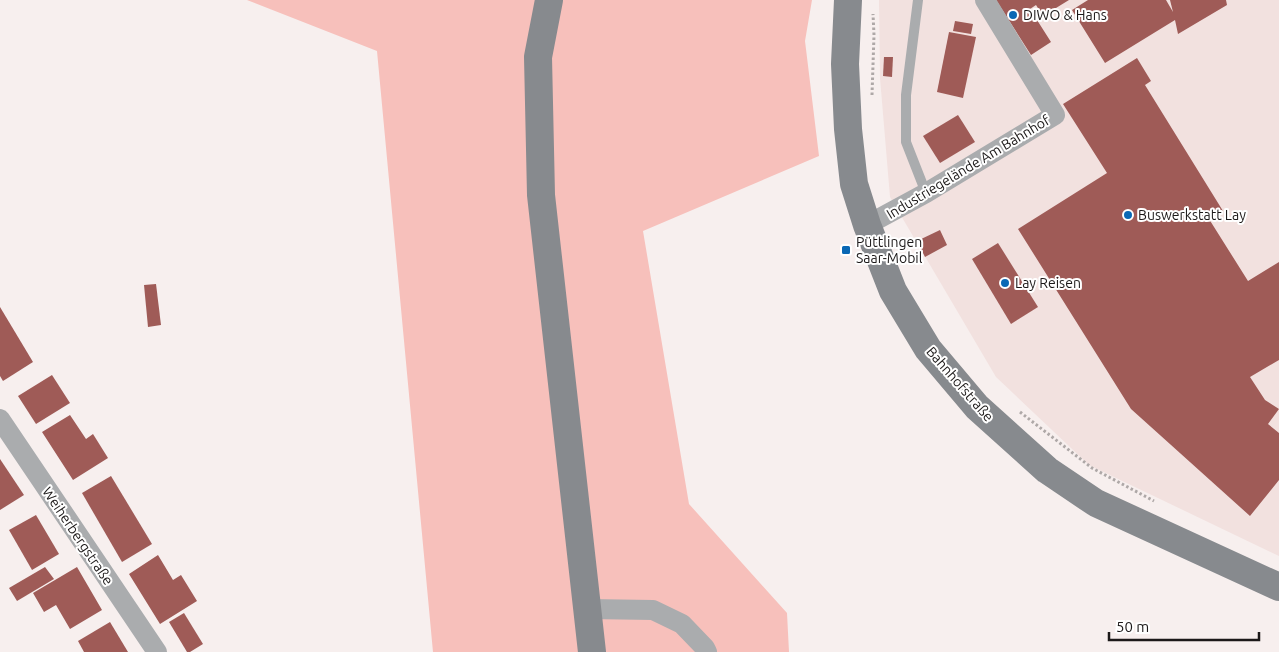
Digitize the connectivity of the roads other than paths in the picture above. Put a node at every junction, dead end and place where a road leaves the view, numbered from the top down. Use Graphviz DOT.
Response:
graph roads {
  1 [pos="549,0"];
  2 [pos="918,0"];
  3 [pos="985,0"];
  4 [pos="860,4"];
  5 [pos="926,193"];
  6 [pos="867,225"];
  7 [pos="0,419"];
  8 [pos="1279,587"];
  9 [pos="588,609"];
  10 [pos="157,652"];
  11 [pos="592,652"];
  12 [pos="707,652"];
  1 -- 9 [label="main road"];
  2 -- 5 [label="lane"];
  3 -- 5 [label="street, Industriegelände Am Bahnhof"];
  4 -- 6 [label="main road, Bahnhofstraße"];
  5 -- 6 [label="street, Industriegelände Am Bahnhof"];
  6 -- 8 [label="main road, Bahnhofstraße"];
  7 -- 10 [label="street, Weiherbergstraße"];
  9 -- 11 [label="main road"];
  9 -- 12 [label="street"];
}
